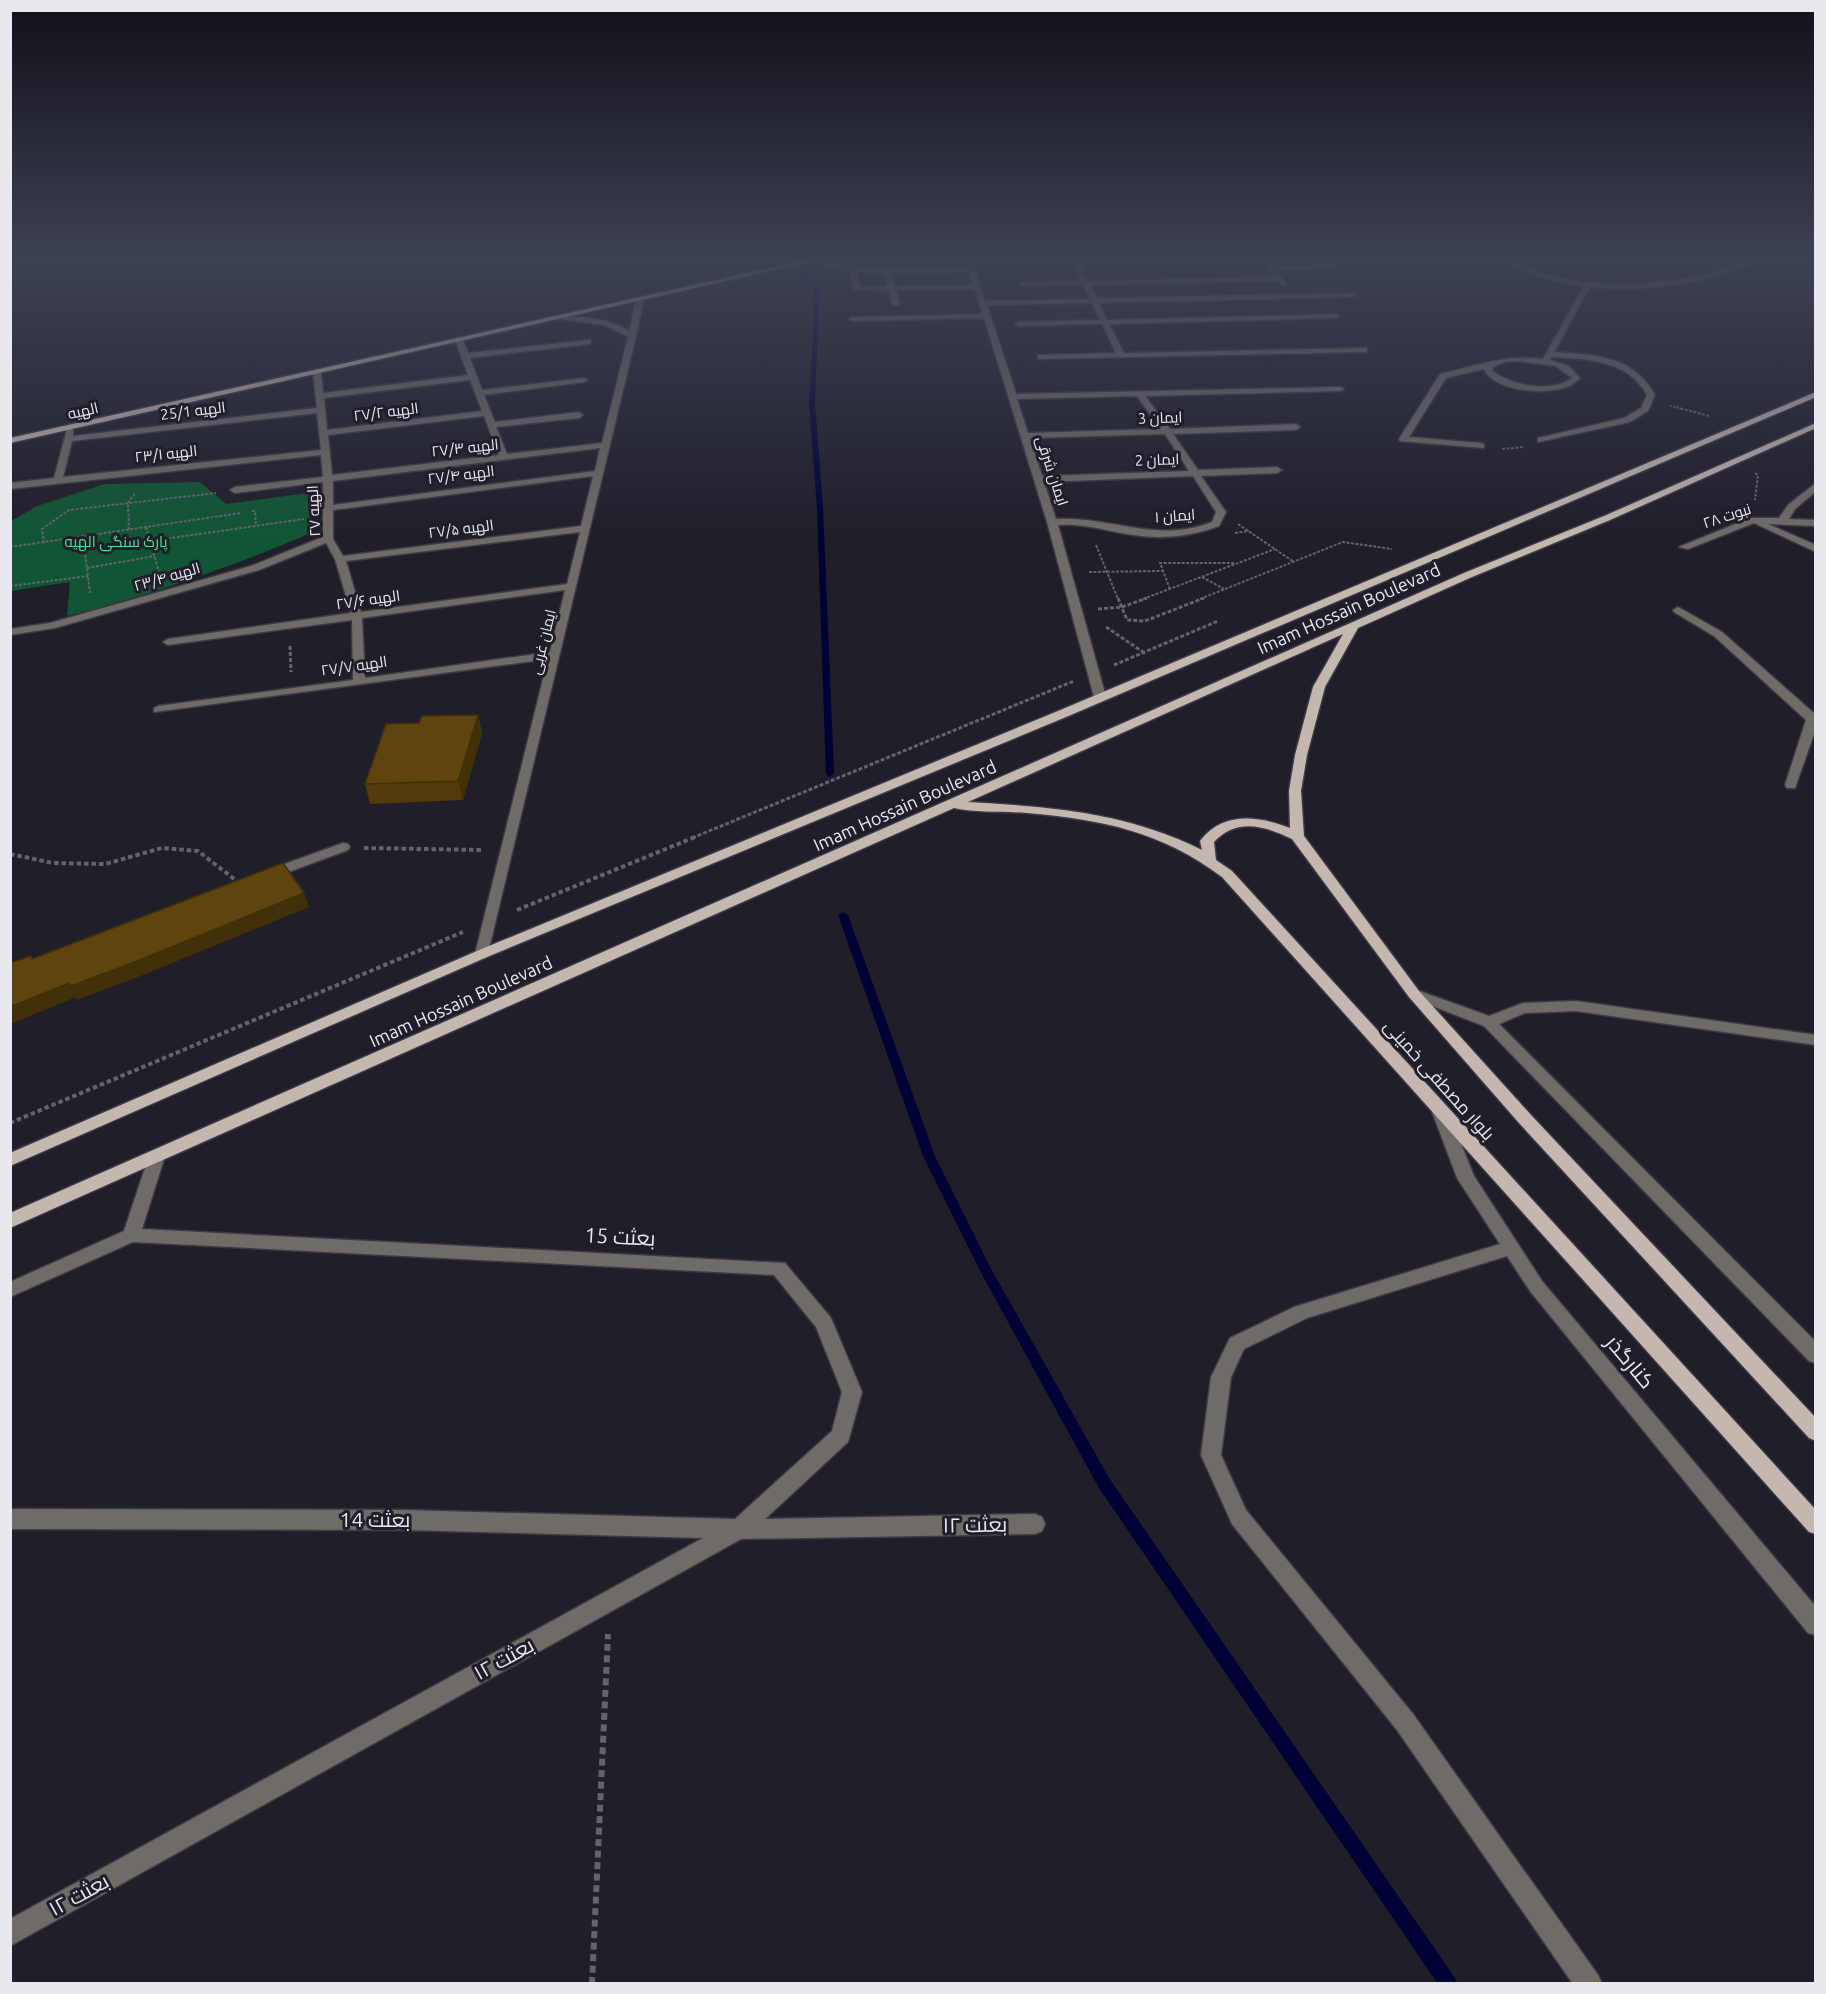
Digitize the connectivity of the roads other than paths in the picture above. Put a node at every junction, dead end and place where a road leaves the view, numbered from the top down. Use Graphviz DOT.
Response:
graph roads {
  1 [pos="414,350"];
  2 [pos="463,350"];
  3 [pos="517,350"];
  4 [pos="629,350"];
  5 [pos="998,350"];
  6 [pos="1119,350"];
  7 [pos="1361,350"];
  8 [pos="1551,350"];
  9 [pos="1121,355"];
  10 [pos="465,356"];
  11 [pos="1041,357"];
  12 [pos="1547,358"];
  13 [pos="1489,366"];
  14 [pos="317,372"];
  15 [pos="474,377"];
  16 [pos="584,380"];
  17 [pos="1340,388"];
  18 [pos="480,393"];
  19 [pos="1139,394"];
  20 [pos="1815,394"];
  21 [pos="320,396"];
  22 [pos="1012,397"];
  23 [pos="321,410"];
  24 [pos="488,413"];
  25 [pos="579,415"];
  26 [pos="492,425"];
  27 [pos="1815,425"];
  28 [pos="1296,427"];
  29 [pos="70,428"];
  30 [pos="1168,432"];
  31 [pos="323,433"];
  32 [pos="1025,436"];
  33 [pos="68,439"];
  34 [pos="1542,440"];
  35 [pos="10,441"];
  36 [pos="606,445"];
  37 [pos="1481,446"];
  38 [pos="325,452"];
  39 [pos="504,458"];
  40 [pos="1277,470"];
  41 [pos="598,473"];
  42 [pos="1196,474"];
  43 [pos="328,477"];
  44 [pos="1039,479"];
  45 [pos="58,481"];
  46 [pos="10,486"];
  47 [pos="1815,486"];
  48 [pos="235,490"];
  49 [pos="328,508"];
  50 [pos="1753,520"];
  51 [pos="1052,522"];
  52 [pos="1782,522"];
  53 [pos="1815,524"];
  54 [pos="585,528"];
  55 [pos="328,539"];
  56 [pos="1684,547"];
  57 [pos="1815,549"];
  58 [pos="339,559"];
  59 [pos="572,586"];
  60 [pos="1678,610"];
  61 [pos="357,616"];
  62 [pos="1353,627"];
  63 [pos="10,632"];
  64 [pos="168,642"];
  65 [pos="555,655"];
  66 [pos="359,681"];
  67 [pos="1100,697"];
  68 [pos="158,710"];
  69 [pos="1814,721"];
  70 [pos="1791,785"];
  71 [pos="954,804"];
  72 [pos="1297,836"];
  73 [pos="343,847"];
  74 [pos="1210,859"];
  75 [pos="241,885"];
  76 [pos="482,954"];
  77 [pos="1414,994"];
  78 [pos="1489,1022"];
  79 [pos="1815,1040"];
  80 [pos="1439,1109"];
  81 [pos="157,1156"];
  82 [pos="10,1160"];
  83 [pos="10,1221"];
  84 [pos="131,1234"];
  85 [pos="1511,1248"];
  86 [pos="10,1290"];
  87 [pos="1815,1355"];
  88 [pos="1815,1432"];
  89 [pos="10,1519"];
  90 [pos="1035,1524"];
  91 [pos="1815,1525"];
  92 [pos="739,1529"];
  93 [pos="1815,1625"];
  94 [pos="10,1933"];
  95 [pos="1589,1983"];
  1 -- 14 [label="main road, الهیه"];
  2 -- 10 [label="street"];
  3 -- 10 [label="street"];
  4 -- 36 [label="street, ایمان غربی"];
  5 -- 22 [label="street, ایمان شرقی"];
  6 -- 9 [label="street"];
  7 -- 9 [label="street"];
  8 -- 12 [label="street"];
  9 -- 11 [label="street"];
  10 -- 15 [label="street"];
  12 -- 13 [label="street"];
  12 -- 13 [label="street"];
  12 -- 34 [label="street"];
  13 -- 37 [label="street"];
  14 -- 21 [label="street, الهیه ۲۷"];
  14 -- 29 [label="main road, الهیه"];
  15 -- 18 [label="street"];
  15 -- 21 [label="street"];
  16 -- 18 [label="street"];
  17 -- 19 [label="street"];
  18 -- 24 [label="street"];
  19 -- 22 [label="street"];
  19 -- 30 [label="street, ایمان ۱"];
  20 -- 67 [label="main road, Imam Hossain Boulevard"];
  21 -- 23 [label="street, الهیه ۲۷"];
  22 -- 32 [label="street, ایمان شرقی"];
  23 -- 31 [label="street, الهیه ۲۷"];
  23 -- 33 [label="street, الهیه 25/1"];
  24 -- 26 [label="street"];
  24 -- 31 [label="street, الهیه ۲۷/۲"];
  25 -- 26 [label="street"];
  26 -- 39 [label="street"];
  27 -- 62 [label="main road, Imam Hossain Boulevard"];
  28 -- 30 [label="street, ایمان 3"];
  29 -- 33 [label="street"];
  29 -- 35 [label="main road, الهیه"];
  30 -- 32 [label="street, ایمان 3"];
  30 -- 42 [label="street, ایمان ۱"];
  31 -- 38 [label="street, الهیه ۲۷"];
  32 -- 44 [label="street, ایمان شرقی"];
  33 -- 45 [label="street"];
  36 -- 39 [label="street, الهیه ۲۷/۳"];
  36 -- 41 [label="street, ایمان غربی"];
  38 -- 43 [label="street, الهیه ۲۷"];
  38 -- 45 [label="street, الهیه ۲۳/۱"];
  39 -- 43 [label="street, الهیه ۲۷/۳"];
  40 -- 42 [label="street, ایمان 2"];
  41 -- 49 [label="street, الهیه ۲۷/۴"];
  41 -- 54 [label="street, ایمان غربی"];
  42 -- 44 [label="street, ایمان 2"];
  42 -- 51 [label="street, ایمان ۱"];
  43 -- 48 [label="street, الهیه ۲۷/۳"];
  43 -- 49 [label="street, الهیه ۲۷"];
  44 -- 51 [label="street, ایمان شرقی"];
  45 -- 46 [label="street, الهیه ۲۳/۱"];
  47 -- 52 [label="street"];
  49 -- 55 [label="street, الهیه ۲۷"];
  50 -- 52 [label="street, نبوت ۲۸"];
  50 -- 56 [label="street, نبوت ۲۸"];
  50 -- 57 [label="street"];
  51 -- 67 [label="street, ایمان شرقی"];
  52 -- 53 [label="street, نبوت ۲۸"];
  54 -- 58 [label="street, الهیه ۲۷/۵"];
  54 -- 59 [label="street, ایمان غربی"];
  55 -- 58 [label="street, الهیه ۲۷"];
  55 -- 63 [label="street, الهیه ۲۳/۴"];
  58 -- 61 [label="street, الهیه ۲۷"];
  59 -- 61 [label="street, الهیه ۲۷/۶"];
  59 -- 65 [label="street, ایمان غربی"];
  60 -- 69 [label="street"];
  61 -- 64 [label="street, الهیه ۲۷/۶"];
  61 -- 66 [label="street, الهیه ۲۷"];
  62 -- 71 [label="main road, Imam Hossain Boulevard"];
  62 -- 72 [label="main road"];
  65 -- 66 [label="street, الهیه ۲۷/۷"];
  65 -- 76 [label="street, ایمان غربی"];
  66 -- 68 [label="street, الهیه ۲۷/۷"];
  67 -- 76 [label="main road, Imam Hossain Boulevard"];
  69 -- 70 [label="street"];
  71 -- 74 [label="main road, بلوار مصطفی خمینی"];
  71 -- 81 [label="main road, Imam Hossain Boulevard"];
  72 -- 74 [label="main road"];
  72 -- 77 [label="main road, بلوار مصطفی خمینی"];
  73 -- 75 [label="street"];
  74 -- 80 [label="main road, بلوار مصطفی خمینی"];
  76 -- 82 [label="main road, Imam Hossain Boulevard"];
  77 -- 78 [label="street"];
  77 -- 88 [label="main road, بلوار مصطفی خمینی"];
  78 -- 79 [label="street"];
  78 -- 87 [label="street"];
  80 -- 85 [label="street, کنارگذر"];
  80 -- 91 [label="main road, بلوار مصطفی خمینی"];
  81 -- 83 [label="main road, Imam Hossain Boulevard"];
  81 -- 84 [label="street"];
  84 -- 86 [label="street"];
  84 -- 92 [label="street, بعثت 15"];
  85 -- 93 [label="street, کنارگذر"];
  85 -- 95 [label="street"];
  89 -- 92 [label="street, بعثت 14"];
  90 -- 92 [label="street, بعثت ۱۲"];
  92 -- 94 [label="street, بعثت ۱۲"];
}
